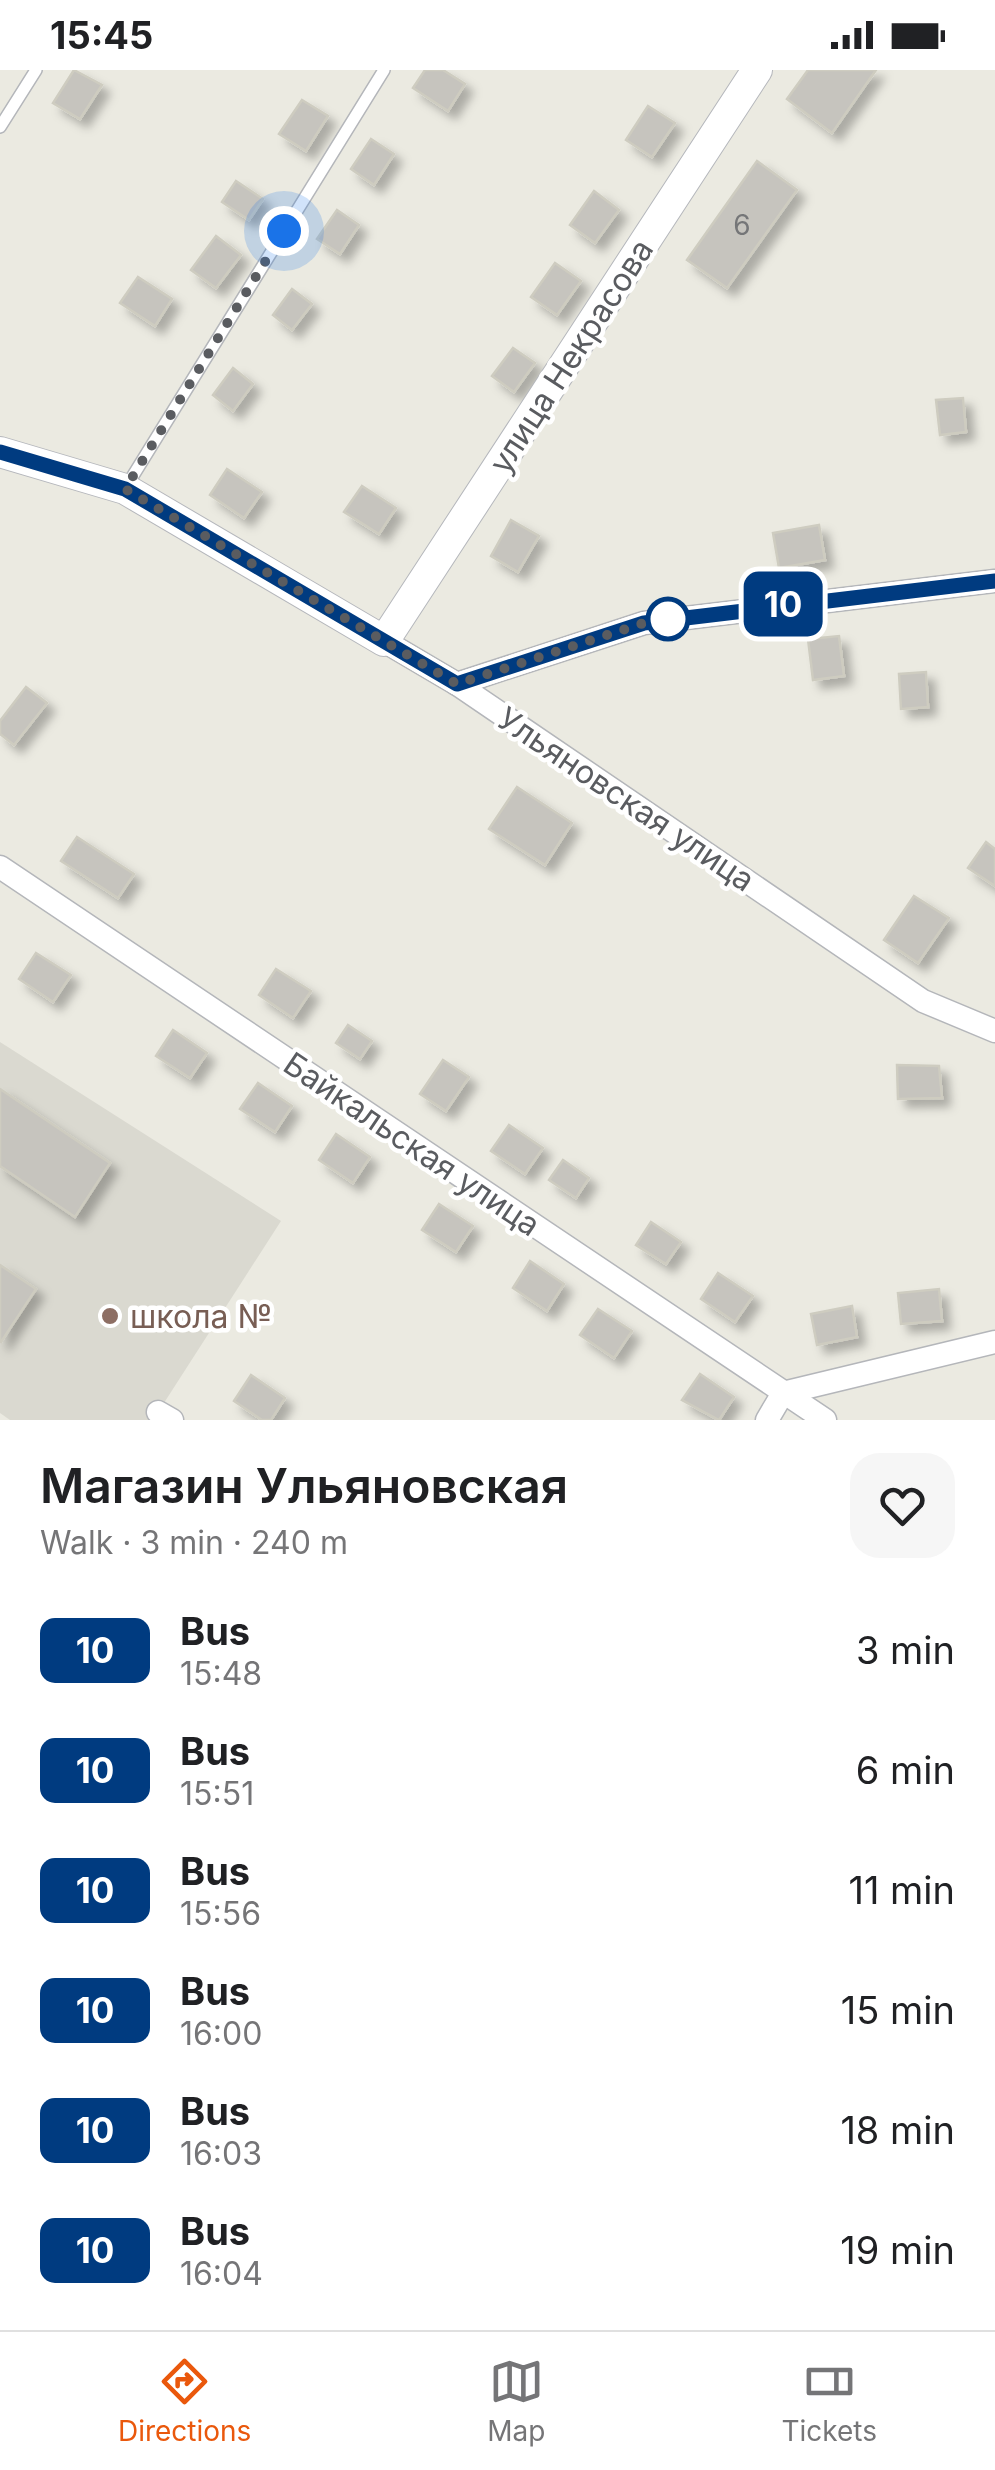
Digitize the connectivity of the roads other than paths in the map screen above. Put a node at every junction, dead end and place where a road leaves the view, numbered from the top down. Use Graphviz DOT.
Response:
graph roads {
  1 [pos="36,70"];
  2 [pos="384,70"];
  3 [pos="757,70"];
  4 [pos="0,126"];
  5 [pos="0,452"];
  6 [pos="125,489"];
  7 [pos="995,581"];
  8 [pos="384,642"];
  9 [pos="457,684"];
  10 [pos="0,867"];
  11 [pos="995,1031"];
  12 [pos="995,1342"];
  13 [pos="784,1394"];
  14 [pos="768,1420"];
  15 [pos="825,1420"];
  1 -- 4 [label="lane"];
  2 -- 6 [label="lane"];
  3 -- 8 [label="street, улица Некрасова"];
  5 -- 6 [label="street, Ульяновская улица"];
  6 -- 8 [label="street, Ульяновская улица"];
  7 -- 9 [label="street"];
  8 -- 9 [label="street, Ульяновская улица"];
  9 -- 11 [label="street, Ульяновская улица"];
  10 -- 13 [label="street, Байкальская улица"];
  12 -- 13 [label="street"];
  13 -- 14 [label="street"];
  13 -- 15 [label="street, Байкальская улица"];
}
